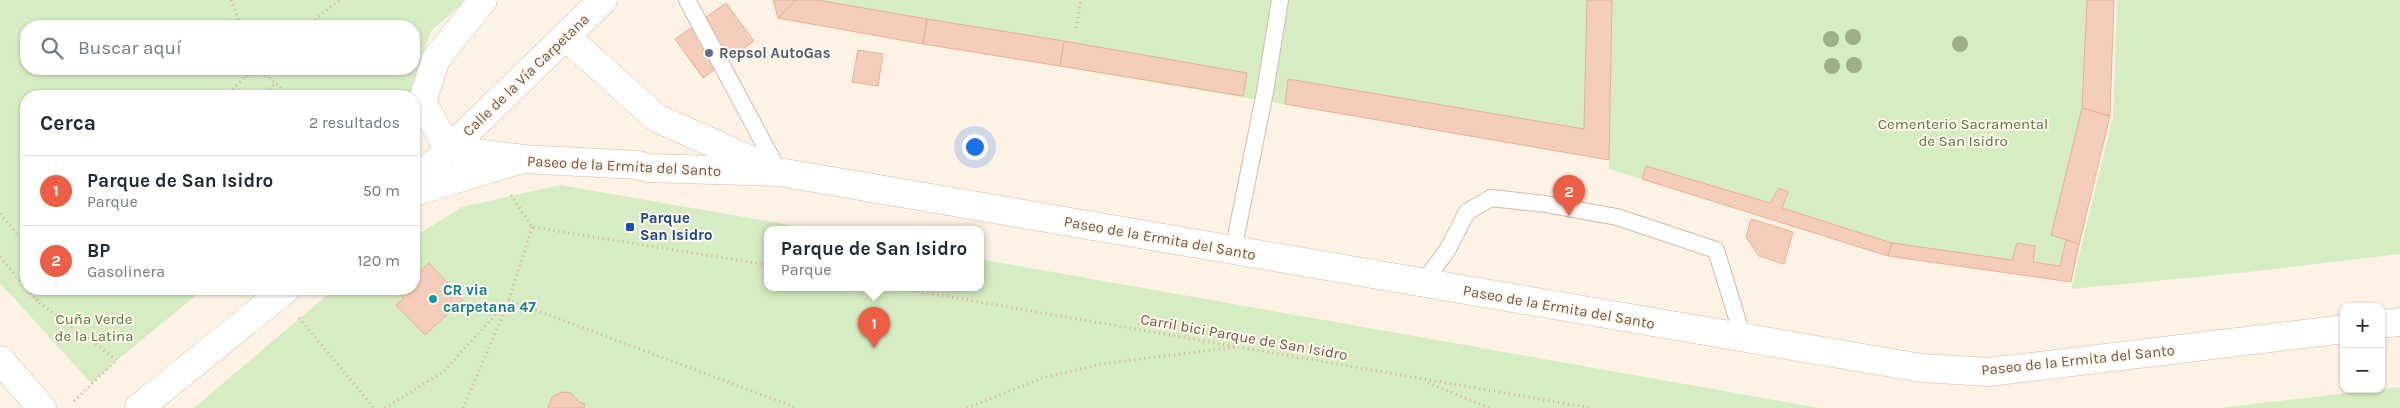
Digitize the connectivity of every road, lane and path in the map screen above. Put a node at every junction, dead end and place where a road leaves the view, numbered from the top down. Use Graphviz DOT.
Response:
graph roads {
  1 [pos="231,0"];
  2 [pos="339,0"];
  3 [pos="483,0"];
  4 [pos="603,0"];
  5 [pos="687,0"];
  6 [pos="1081,0"];
  7 [pos="1280,0"];
  8 [pos="239,20"];
  9 [pos="314,20"];
  10 [pos="1076,28"];
  11 [pos="566,37"];
  12 [pos="249,75"];
  13 [pos="265,75"];
  14 [pos="276,83"];
  15 [pos="232,90"];
  16 [pos="268,90"];
  17 [pos="282,90"];
  18 [pos="449,150"];
  19 [pos="522,159"];
  20 [pos="495,169"];
  21 [pos="779,172"];
  22 [pos="420,177"];
  23 [pos="420,190"];
  24 [pos="0,214"];
  25 [pos="532,227"];
  26 [pos="20,237"];
  27 [pos="1233,251"];
  28 [pos="0,257"];
  29 [pos="764,264"];
  30 [pos="20,281"];
  31 [pos="1423,284"];
  32 [pos="916,291"];
  33 [pos="32,295"];
  34 [pos="38,295"];
  35 [pos="278,295"];
  36 [pos="284,295"];
  37 [pos="509,300"];
  38 [pos="37,301"];
  39 [pos="2400,322"];
  40 [pos="2385,324"];
  41 [pos="2340,329"];
  42 [pos="1744,338"];
  43 [pos="1240,347"];
  44 [pos="0,360"];
  45 [pos="1422,380"];
  46 [pos="42,408"];
  47 [pos="67,408"];
  48 [pos="139,408"];
  49 [pos="374,408"];
  50 [pos="385,408"];
  51 [pos="464,408"];
  52 [pos="797,408"];
  53 [pos="967,408"];
  54 [pos="1490,408"];
  55 [pos="1591,408"];
  1 -- 8 [label="path"];
  2 -- 9 [label="path"];
  3 -- 18 [label="street, Calle de la Vía Carpetana"];
  4 -- 11 [label="street, Calle de la Vía Carpetana"];
  5 -- 21 [label="lane"];
  6 -- 10 [label="path"];
  7 -- 27 [label="lane"];
  11 -- 18 [label="street, Calle de la Vía Carpetana"];
  11 -- 21 [label="street, Paseo de la Ermita del Santo"];
  12 -- 15 [label="path"];
  13 -- 14 [label="path"];
  14 -- 16 [label="path"];
  14 -- 17 [label="path"];
  18 -- 19 [label="street, Calle de la Vía Carpetana"];
  18 -- 22 [label="street, Calle de la Vía Carpetana"];
  19 -- 20 [label="street, Paseo de la Ermita del Santo"];
  19 -- 21 [label="street, Paseo de la Ermita del Santo"];
  20 -- 23 [label="street, Paseo de la Ermita del Santo"];
  20 -- 25 [label="path"];
  21 -- 27 [label="street, Paseo de la Ermita del Santo"];
  24 -- 26 [label="path"];
  25 -- 29 [label="path"];
  25 -- 37 [label="path"];
  27 -- 31 [label="street, Paseo de la Ermita del Santo"];
  28 -- 30 [label="path"];
  31 -- 42 [label="street, Paseo de la Ermita del Santo"];
  31 -- 42 [label="lane"];
  32 -- 43 [label="path, Carril bici Parque de San Isidro"];
  33 -- 38 [label="path"];
  34 -- 38 [label="path"];
  35 -- 48 [label="street"];
  36 -- 49 [label="path"];
  37 -- 50 [label="path"];
  37 -- 51 [label="path"];
  37 -- 52 [label="path"];
  38 -- 47 [label="path"];
  39 -- 40 [label="street"];
  41 -- 42 [label="street, Paseo de la Ermita del Santo"];
  43 -- 45 [label="path, Carril bici Parque de San Isidro"];
  43 -- 53 [label="path"];
  44 -- 46 [label="street"];
  45 -- 54 [label="path"];
  45 -- 55 [label="path, Carril bici Parque de San Isidro"];
}
